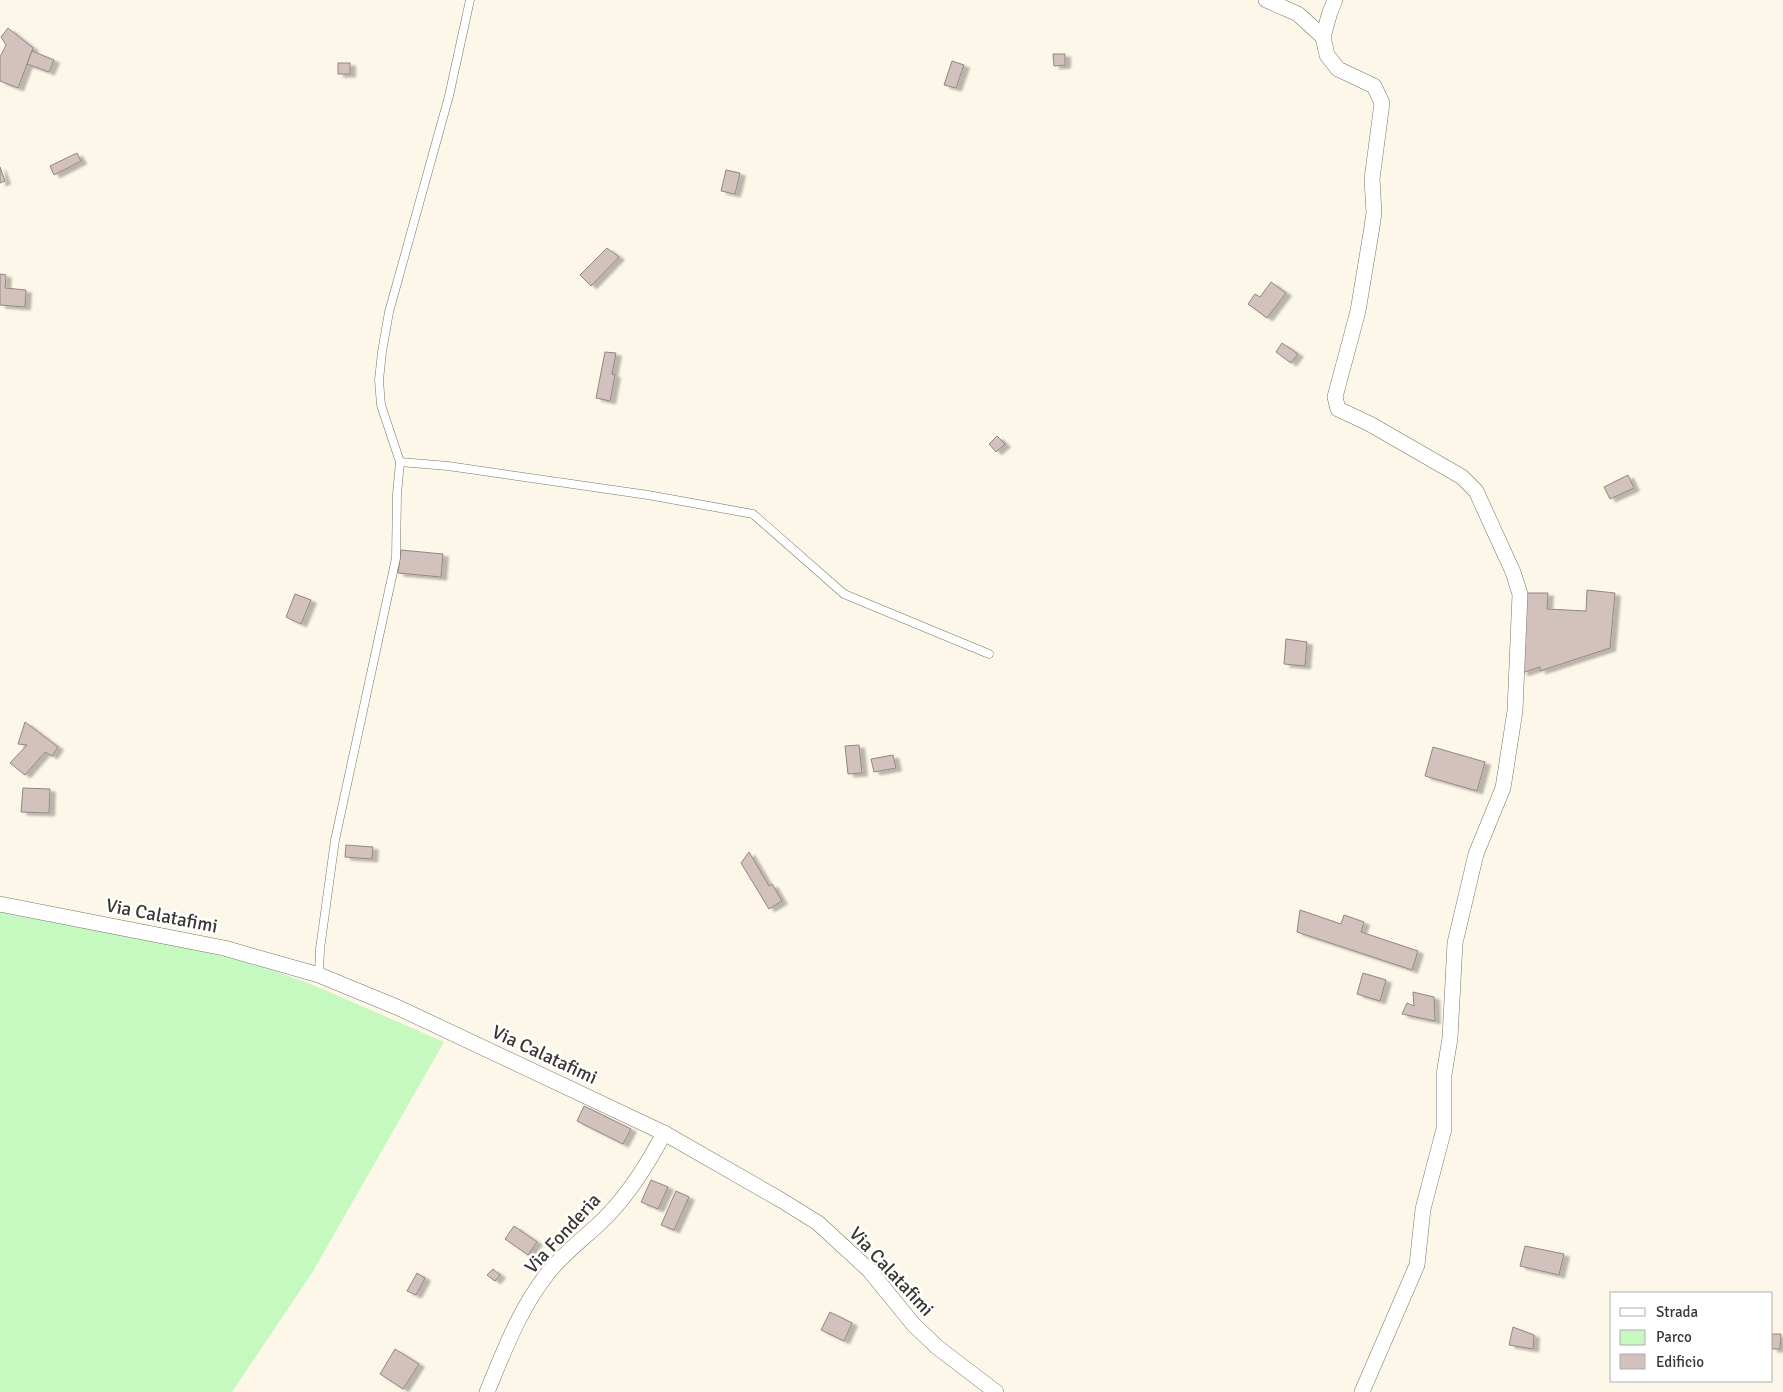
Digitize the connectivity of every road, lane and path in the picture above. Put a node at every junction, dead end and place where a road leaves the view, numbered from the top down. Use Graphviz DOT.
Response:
graph roads {
  1 [pos="470,0"];
  2 [pos="1266,0"];
  3 [pos="1335,0"];
  4 [pos="1323,37"];
  5 [pos="400,462"];
  6 [pos="989,654"];
  7 [pos="0,904"];
  8 [pos="318,975"];
  9 [pos="664,1133"];
  10 [pos="487,1392"];
  11 [pos="996,1392"];
  12 [pos="1362,1392"];
  1 -- 5 [label="lane"];
  2 -- 4 [label="street"];
  3 -- 4 [label="street"];
  4 -- 12 [label="street"];
  5 -- 6 [label="lane"];
  5 -- 8 [label="lane"];
  7 -- 8 [label="street, Via Calatafimi"];
  8 -- 9 [label="street, Via Calatafimi"];
  9 -- 10 [label="street, Via Fonderia"];
  9 -- 11 [label="street, Via Calatafimi"];
}
